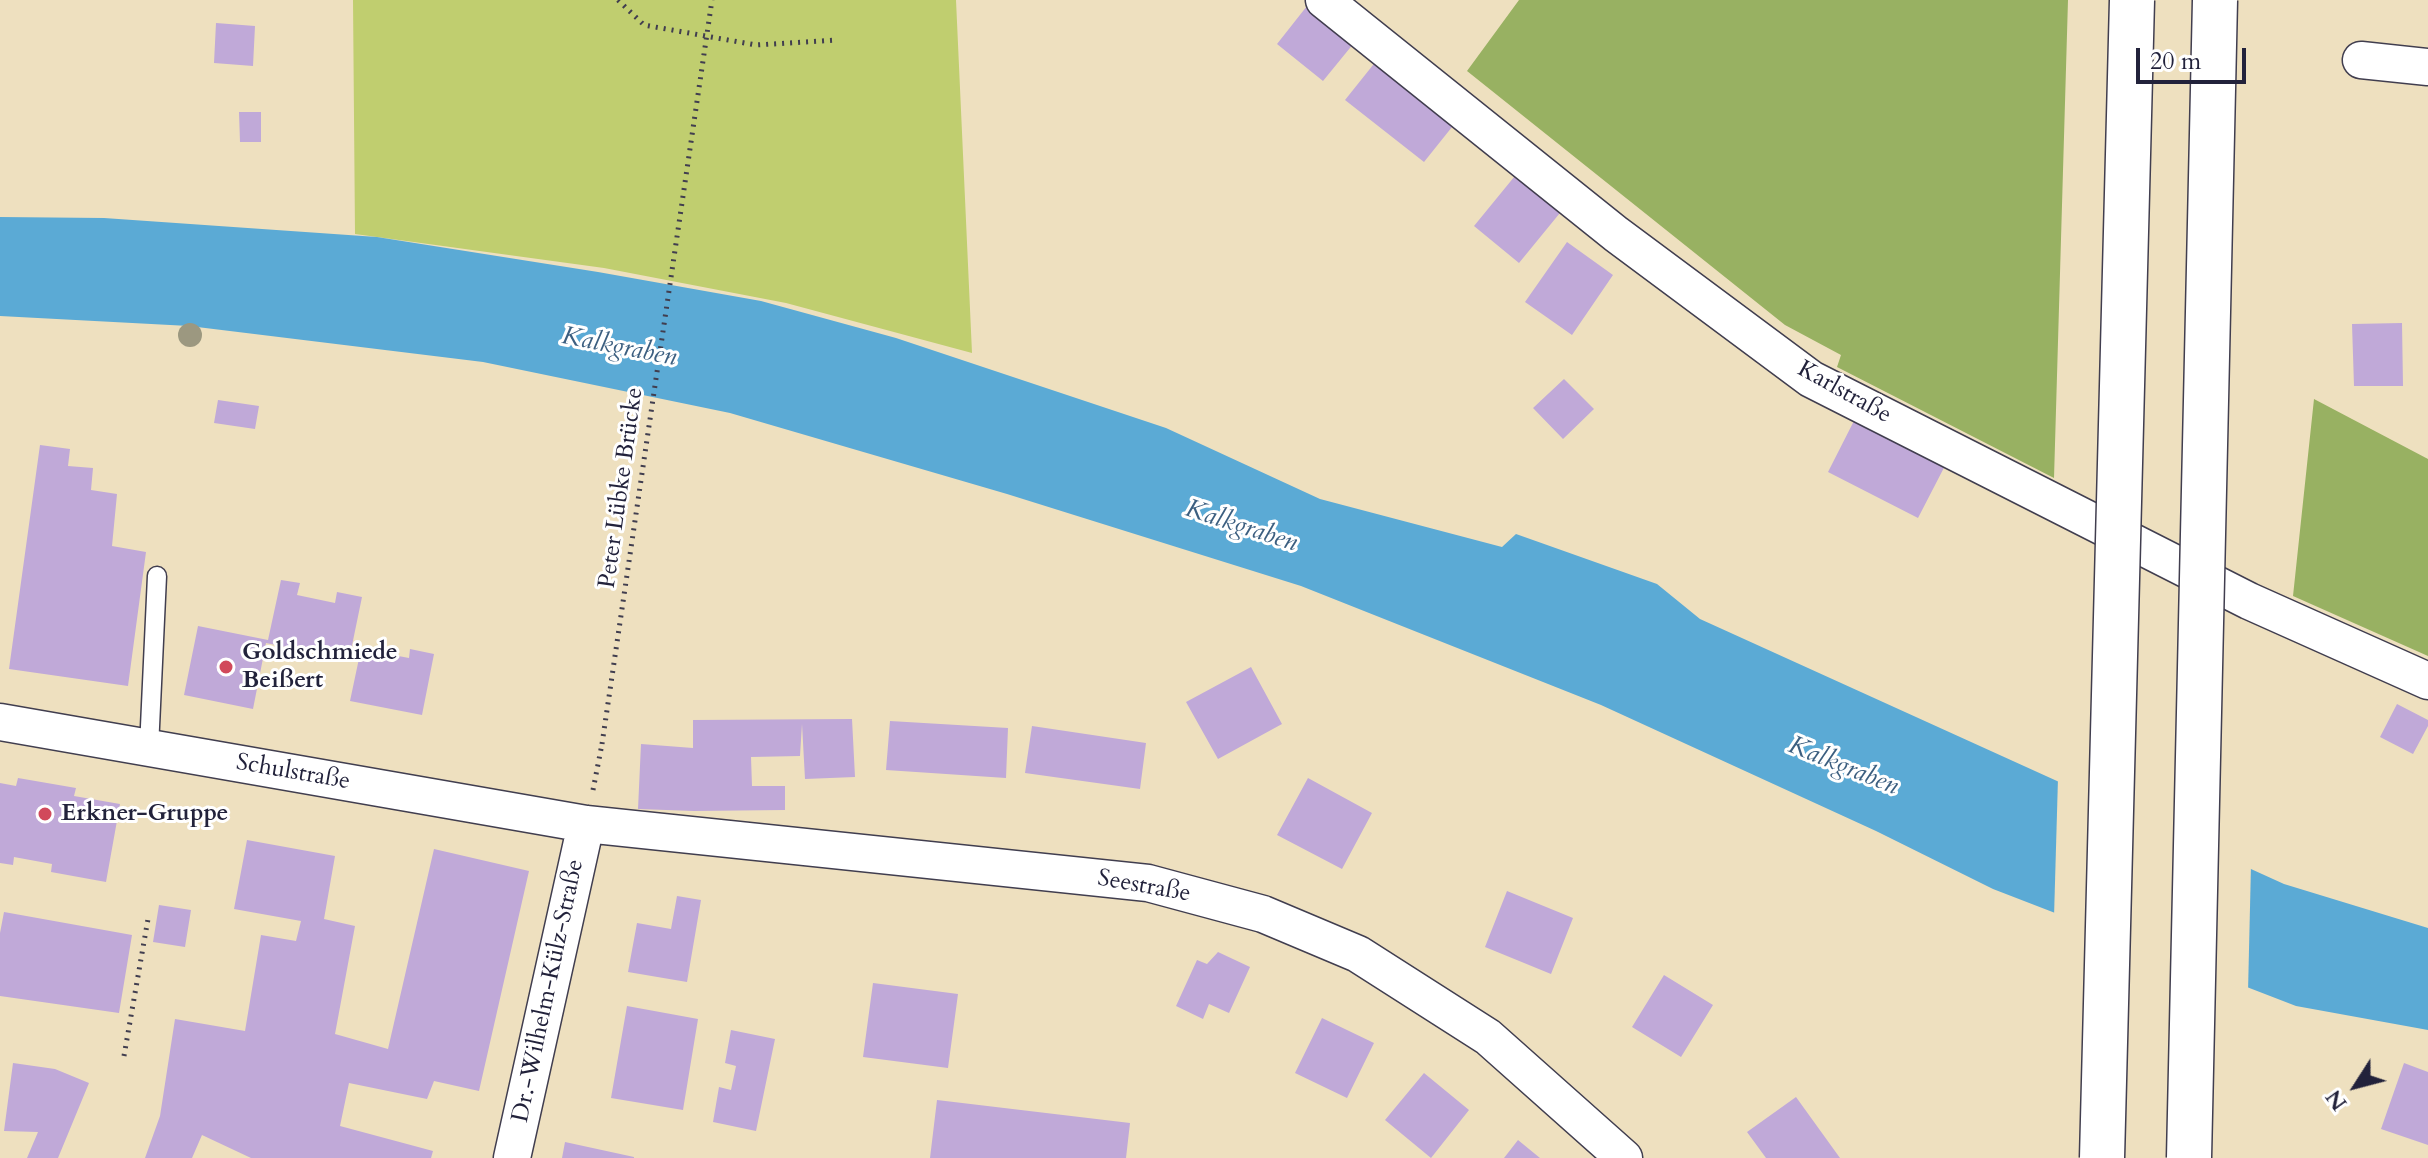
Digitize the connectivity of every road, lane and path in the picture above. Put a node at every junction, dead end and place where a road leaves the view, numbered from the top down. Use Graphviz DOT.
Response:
graph roads {
  1 [pos="618,0"];
  2 [pos="712,0"];
  3 [pos="1324,0"];
  4 [pos="2132,0"];
  5 [pos="2215,0"];
  6 [pos="837,40"];
  7 [pos="2361,60"];
  8 [pos="2428,67"];
  9 [pos="157,576"];
  10 [pos="2428,681"];
  11 [pos="0,722"];
  12 [pos="149,748"];
  13 [pos="586,824"];
  14 [pos="148,919"];
  15 [pos="124,1056"];
  16 [pos="512,1158"];
  17 [pos="1624,1158"];
  18 [pos="2102,1158"];
  19 [pos="2189,1158"];
  1 -- 6 [label="path"];
  2 -- 13 [label="path, Peter Lübke Brücke, bridge"];
  3 -- 10 [label="street, Karlstraße"];
  4 -- 18 [label="highway, bridge"];
  5 -- 19 [label="highway, bridge"];
  7 -- 8 [label="street"];
  9 -- 12 [label="lane"];
  11 -- 12 [label="street, Schulstraße"];
  12 -- 13 [label="street, Schulstraße"];
  13 -- 16 [label="street, Dr.-Wilhelm-Külz-Straße"];
  13 -- 17 [label="street, Seestraße"];
  14 -- 15 [label="path"];
}
